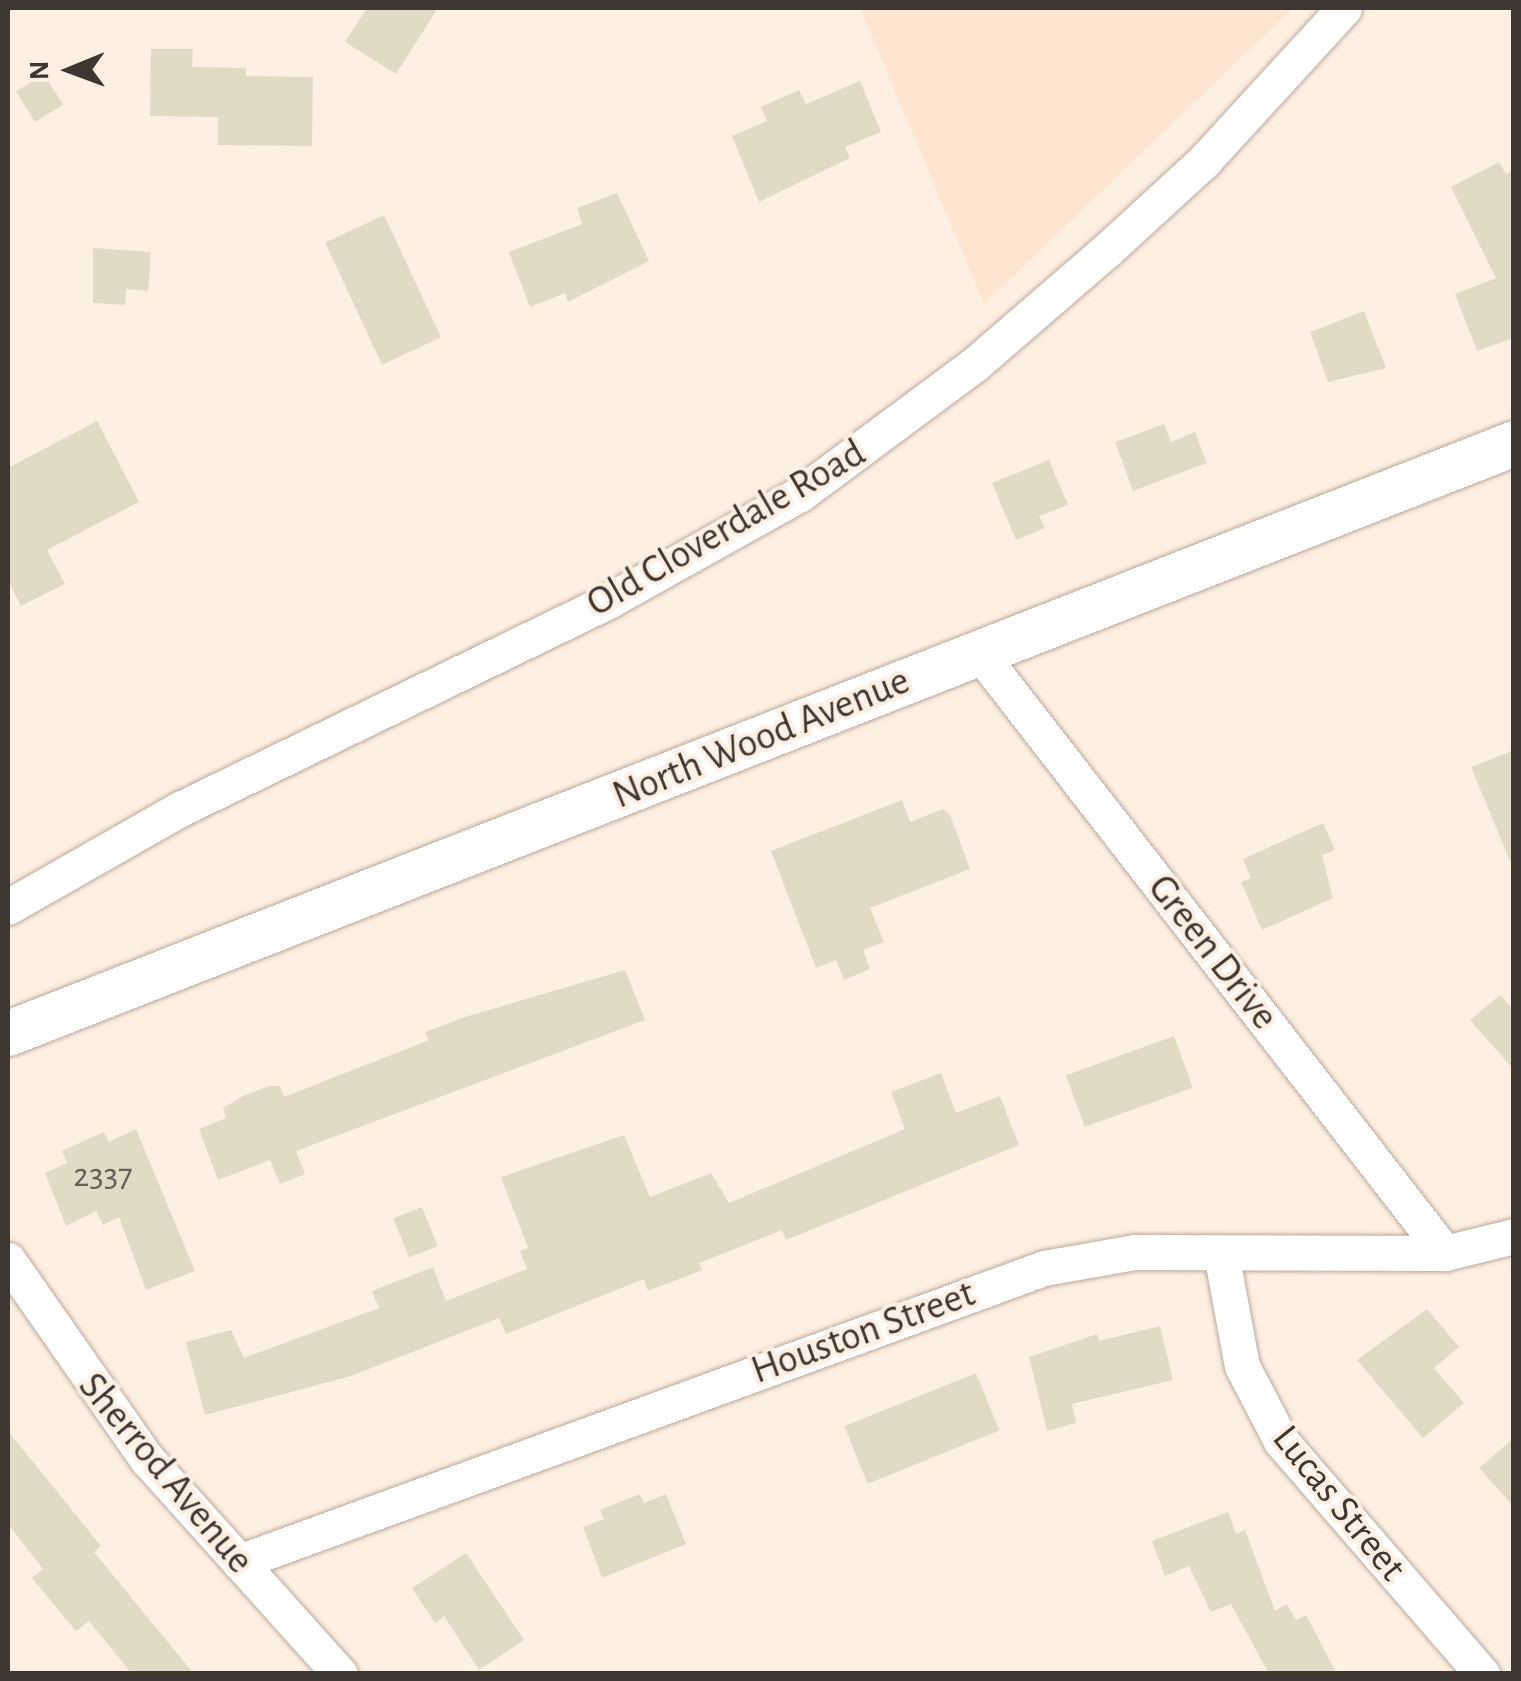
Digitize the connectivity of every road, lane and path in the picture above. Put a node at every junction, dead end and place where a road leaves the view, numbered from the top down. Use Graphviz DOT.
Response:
graph roads {
  1 [pos="1344,8"];
  2 [pos="1514,443"];
  3 [pos="978,651"];
  4 [pos="8,907"];
  5 [pos="8,1032"];
  6 [pos="1514,1236"];
  7 [pos="1220,1253"];
  8 [pos="1445,1254"];
  9 [pos="8,1260"];
  10 [pos="239,1562"];
  11 [pos="340,1674"];
  12 [pos="1482,1674"];
  1 -- 4 [label="street, Old Cloverdale Road"];
  2 -- 3 [label="main road, North Wood Avenue"];
  3 -- 5 [label="main road, North Wood Avenue"];
  3 -- 8 [label="street, Green Drive"];
  6 -- 8 [label="street, Houston Street"];
  7 -- 8 [label="street, Houston Street"];
  7 -- 10 [label="street, Houston Street"];
  7 -- 12 [label="street, Lucas Street"];
  9 -- 10 [label="street, Sherrod Avenue"];
  10 -- 11 [label="street, Sherrod Avenue"];
}
